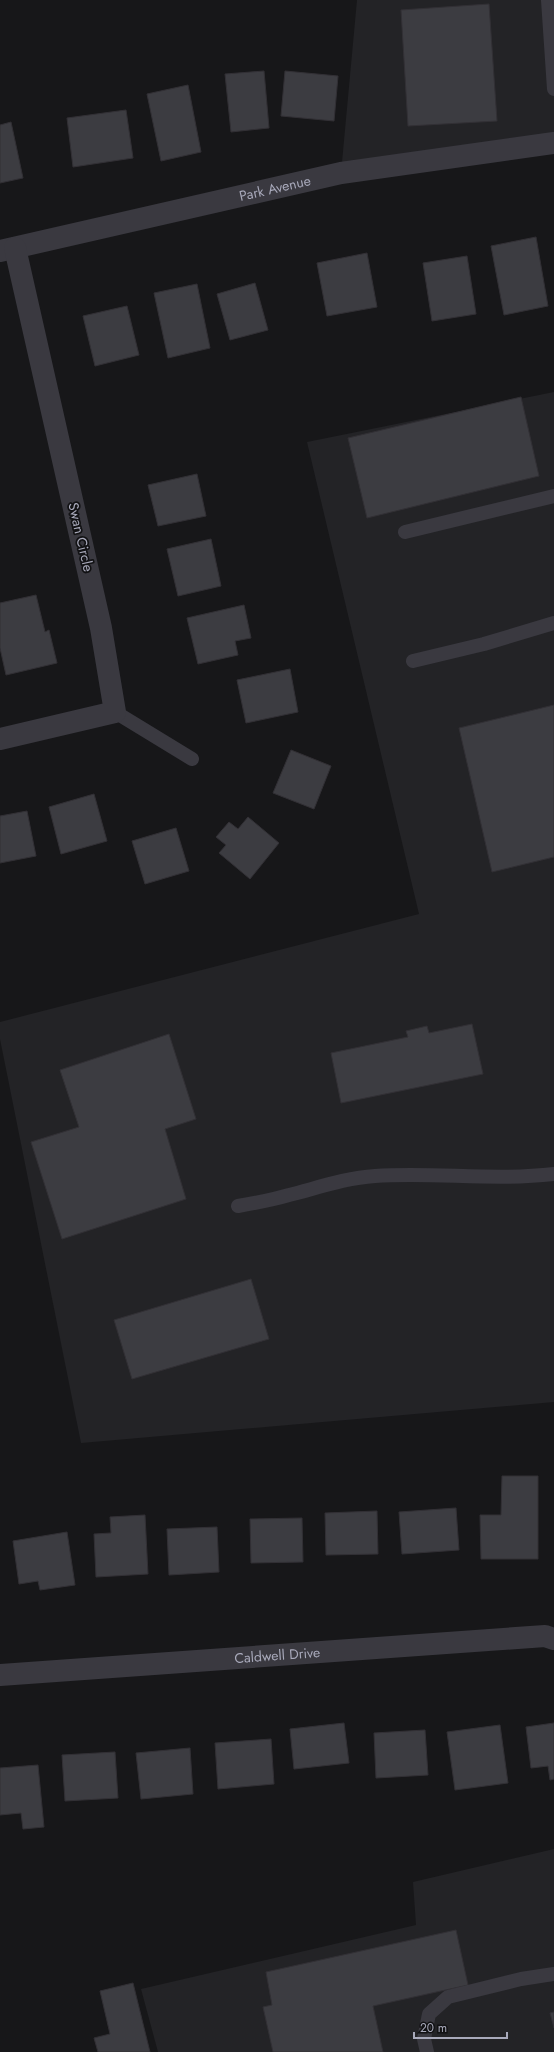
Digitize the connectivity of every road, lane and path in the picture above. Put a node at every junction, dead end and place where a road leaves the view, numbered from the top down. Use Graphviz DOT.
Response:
graph roads {
  1 [pos="548,0"];
  2 [pos="554,89"];
  3 [pos="554,143"];
  4 [pos="8,250"];
  5 [pos="554,496"];
  6 [pos="405,532"];
  7 [pos="554,623"];
  8 [pos="413,661"];
  9 [pos="115,712"];
  10 [pos="0,739"];
  11 [pos="192,759"];
  12 [pos="554,1174"];
  13 [pos="238,1206"];
  14 [pos="554,1638"];
  15 [pos="0,1675"];
  16 [pos="554,1974"];
  17 [pos="427,2052"];
  1 -- 2 [label="lane"];
  3 -- 4 [label="street, Park Avenue"];
  4 -- 9 [label="street, Swan Circle"];
  5 -- 6 [label="lane"];
  7 -- 8 [label="lane"];
  9 -- 10 [label="street"];
  9 -- 11 [label="lane"];
  12 -- 13 [label="lane"];
  14 -- 15 [label="street, Caldwell Drive"];
  16 -- 17 [label="lane"];
}
